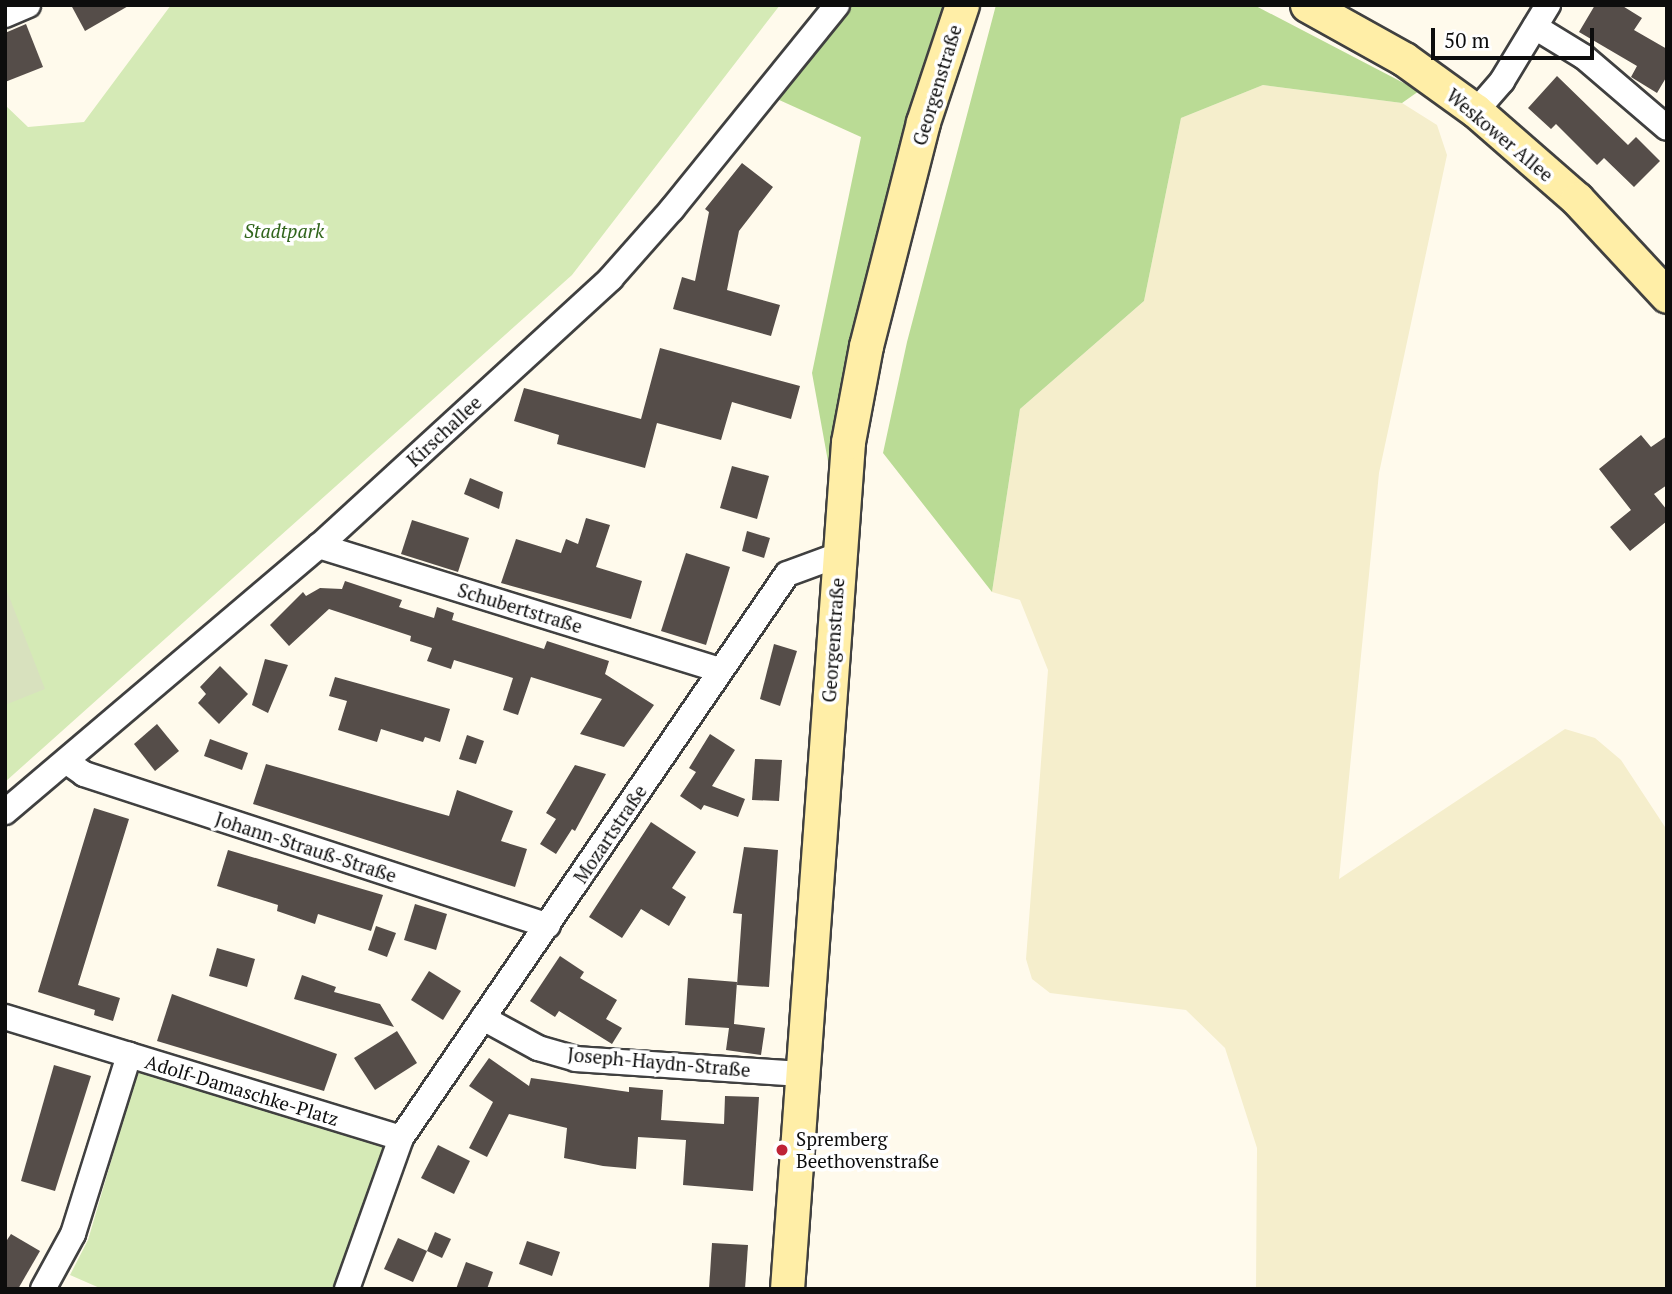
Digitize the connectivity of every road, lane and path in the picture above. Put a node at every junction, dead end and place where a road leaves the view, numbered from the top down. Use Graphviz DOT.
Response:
graph roads {
  1 [pos="28,5"];
  2 [pos="837,5"];
  3 [pos="961,5"];
  4 [pos="1307,5"];
  5 [pos="1548,5"];
  6 [pos="5,15"];
  7 [pos="1535,27"];
  8 [pos="1476,111"];
  9 [pos="1667,128"];
  10 [pos="1667,296"];
  11 [pos="319,546"];
  12 [pos="839,555"];
  13 [pos="720,670"];
  14 [pos="66,762"];
  15 [pos="5,812"];
  16 [pos="548,926"];
  17 [pos="5,1017"];
  18 [pos="483,1018"];
  19 [pos="129,1055"];
  20 [pos="801,1074"];
  21 [pos="401,1138"];
  22 [pos="43,1289"];
  23 [pos="347,1289"];
  24 [pos="788,1289"];
  1 -- 6 [label="street"];
  2 -- 11 [label="street, Kirschallee"];
  3 -- 12 [label="main road, Georgenstraße"];
  4 -- 8 [label="main road, Weskower Allee"];
  5 -- 7 [label="street"];
  7 -- 8 [label="street"];
  7 -- 9 [label="street"];
  8 -- 10 [label="main road, Weskower Allee"];
  11 -- 13 [label="street, Schubertstraße"];
  11 -- 14 [label="street, Kirschallee"];
  12 -- 13 [label="street, Mozartstraße"];
  12 -- 20 [label="main road, Georgenstraße"];
  13 -- 16 [label="street, Mozartstraße"];
  14 -- 15 [label="street, Kirschallee"];
  14 -- 16 [label="street, Johann-Strauß-Straße"];
  16 -- 18 [label="street, Mozartstraße"];
  17 -- 19 [label="street"];
  18 -- 20 [label="street, Joseph-Haydn-Straße"];
  18 -- 21 [label="street, Mozartstraße"];
  19 -- 21 [label="street, Adolf-Damaschke-Platz"];
  19 -- 22 [label="street, Adolf-Damaschke-Platz"];
  20 -- 24 [label="main road, Georgenstraße"];
  21 -- 23 [label="street"];
}
